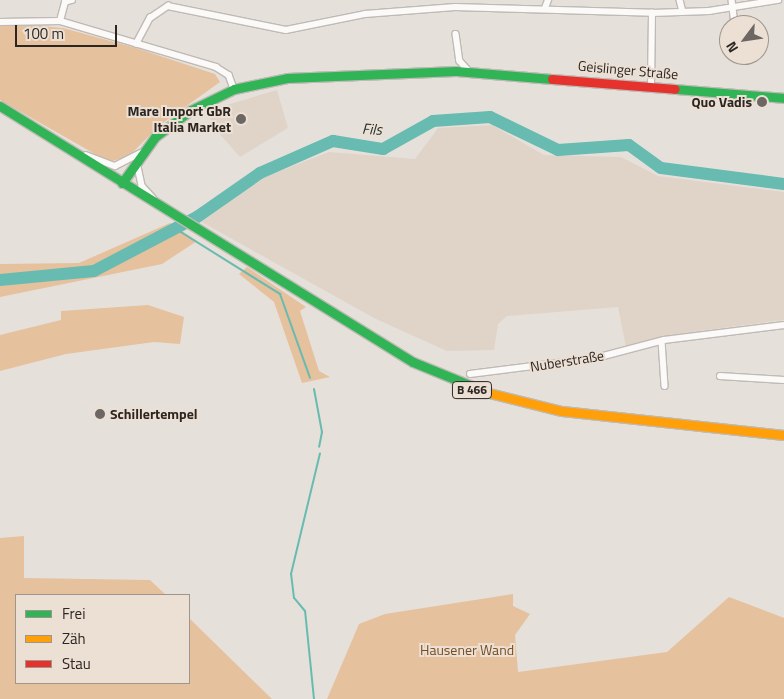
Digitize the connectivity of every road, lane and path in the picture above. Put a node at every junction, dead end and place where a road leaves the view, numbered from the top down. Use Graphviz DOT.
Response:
graph roads {
  1 [pos="72,0"];
  2 [pos="548,0"];
  3 [pos="680,0"];
  4 [pos="732,0"];
  5 [pos="778,0"];
  6 [pos="66,1"];
  7 [pos="545,8"];
  8 [pos="735,8"];
  9 [pos="683,12"];
  10 [pos="652,13"];
  11 [pos="735,15"];
  12 [pos="60,21"];
  13 [pos="0,22"];
  14 [pos="456,34"];
  15 [pos="136,44"];
  16 [pos="469,72"];
  17 [pos="651,85"];
  18 [pos="234,89"];
  19 [pos="784,98"];
  20 [pos="0,106"];
  21 [pos="62,144"];
  22 [pos="140,155"];
  23 [pos="122,182"];
  24 [pos="158,206"];
  25 [pos="784,324"];
  26 [pos="662,341"];
  27 [pos="470,374"];
  28 [pos="720,376"];
  29 [pos="784,380"];
  30 [pos="665,386"];
  31 [pos="784,435"];
  1 -- 6 [label="street"];
  2 -- 7 [label="street"];
  3 -- 9 [label="street"];
  4 -- 8 [label="street"];
  5 -- 8 [label="street"];
  6 -- 12 [label="street"];
  7 -- 10 [label="street"];
  7 -- 15 [label="street"];
  8 -- 9 [label="street"];
  8 -- 11 [label="street"];
  9 -- 10 [label="street"];
  10 -- 17 [label="street"];
  12 -- 13 [label="street"];
  12 -- 15 [label="street"];
  14 -- 16 [label="street"];
  15 -- 18 [label="street"];
  16 -- 17 [label="main road, Geislinger Straße"];
  16 -- 18 [label="main road, Geislinger Straße"];
  17 -- 19 [label="main road, Geislinger Straße"];
  18 -- 22 [label="main road, Geislinger Straße"];
  20 -- 21 [label="main road, B 466"];
  21 -- 22 [label="street, Geislinger Straße"];
  21 -- 23 [label="main road, B 466"];
  22 -- 23 [label="main road, Geislinger Straße"];
  22 -- 24 [label="street"];
  23 -- 24 [label="main road, B 466"];
  24 -- 31 [label="main road, B 466"];
  25 -- 26 [label="street, Nuberstraße"];
  26 -- 27 [label="street, Nuberstraße"];
  26 -- 30 [label="street"];
  28 -- 29 [label="street"];
}
